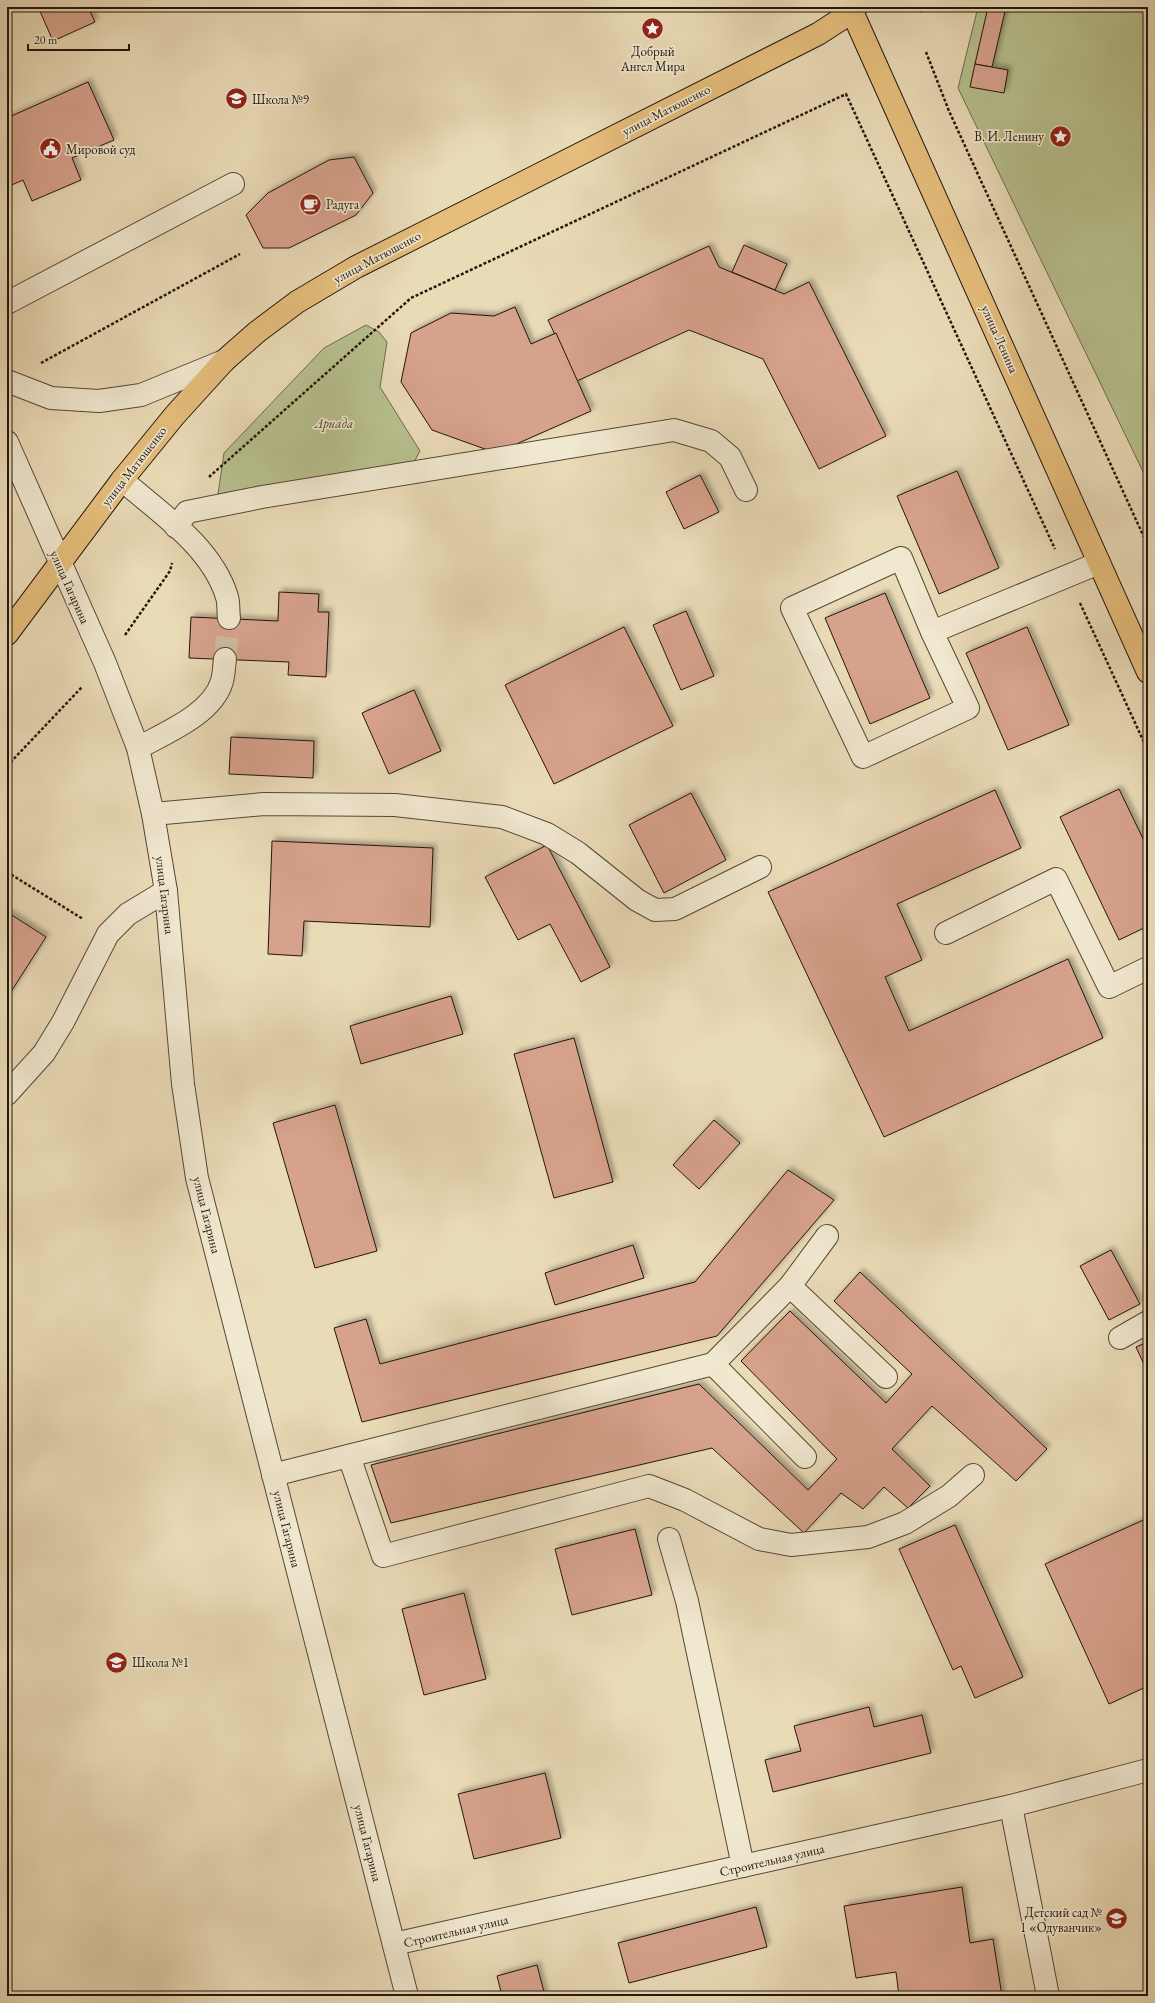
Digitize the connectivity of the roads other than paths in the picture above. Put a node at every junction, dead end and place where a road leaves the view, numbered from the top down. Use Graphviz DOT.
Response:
graph roads {
  1 [pos="853,9"];
  2 [pos="233,184"];
  3 [pos="7,303"];
  4 [pos="224,361"];
  5 [pos="7,381"];
  6 [pos="7,442"];
  7 [pos="122,480"];
  8 [pos="746,490"];
  9 [pos="182,519"];
  10 [pos="1099,562"];
  11 [pos="59,564"];
  12 [pos="229,618"];
  13 [pos="932,632"];
  14 [pos="7,634"];
  15 [pos="225,659"];
  16 [pos="1148,672"];
  17 [pos="138,748"];
  18 [pos="153,814"];
  19 [pos="760,868"];
  20 [pos="166,891"];
  21 [pos="946,933"];
  22 [pos="1148,968"];
  23 [pos="7,1094"];
  24 [pos="827,1236"];
  25 [pos="790,1286"];
  26 [pos="1148,1322"];
  27 [pos="1120,1338"];
  28 [pos="713,1364"];
  29 [pos="886,1377"];
  30 [pos="349,1456"];
  31 [pos="805,1457"];
  32 [pos="973,1474"];
  33 [pos="273,1475"];
  34 [pos="668,1539"];
  35 [pos="1148,1770"];
  36 [pos="1011,1806"];
  37 [pos="743,1866"];
  38 [pos="394,1944"];
  39 [pos="407,1996"];
  40 [pos="1048,1996"];
  1 -- 4 [label="main road, улица Матюшенко"];
  1 -- 10 [label="main road, улица Ленина"];
  2 -- 3 [label="street"];
  4 -- 5 [label="street"];
  4 -- 7 [label="main road, улица Матюшенко"];
  6 -- 11 [label="street, улица Гагарина"];
  7 -- 9 [label="street"];
  7 -- 11 [label="main road, улица Матюшенко"];
  8 -- 9 [label="street"];
  9 -- 12 [label="street"];
  10 -- 13 [label="street"];
  10 -- 16 [label="main road, улица Ленина"];
  11 -- 14 [label="main road, улица Матюшенко"];
  11 -- 17 [label="street, улица Гагарина"];
  13 -- 13 [label="street"];
  15 -- 17 [label="street"];
  17 -- 18 [label="street, улица Гагарина"];
  18 -- 19 [label="street"];
  18 -- 20 [label="street, улица Гагарина"];
  20 -- 23 [label="street"];
  20 -- 33 [label="street, улица Гагарина"];
  21 -- 22 [label="street"];
  24 -- 25 [label="street"];
  25 -- 28 [label="street"];
  25 -- 29 [label="street"];
  26 -- 27 [label="street"];
  28 -- 30 [label="street"];
  28 -- 31 [label="street"];
  30 -- 32 [label="street"];
  30 -- 33 [label="street"];
  33 -- 38 [label="street, улица Гагарина"];
  34 -- 37 [label="street"];
  35 -- 36 [label="street, Строительная улица"];
  36 -- 37 [label="street, Строительная улица"];
  36 -- 40 [label="street"];
  37 -- 38 [label="street, Строительная улица"];
  38 -- 39 [label="street, улица Гагарина"];
}
